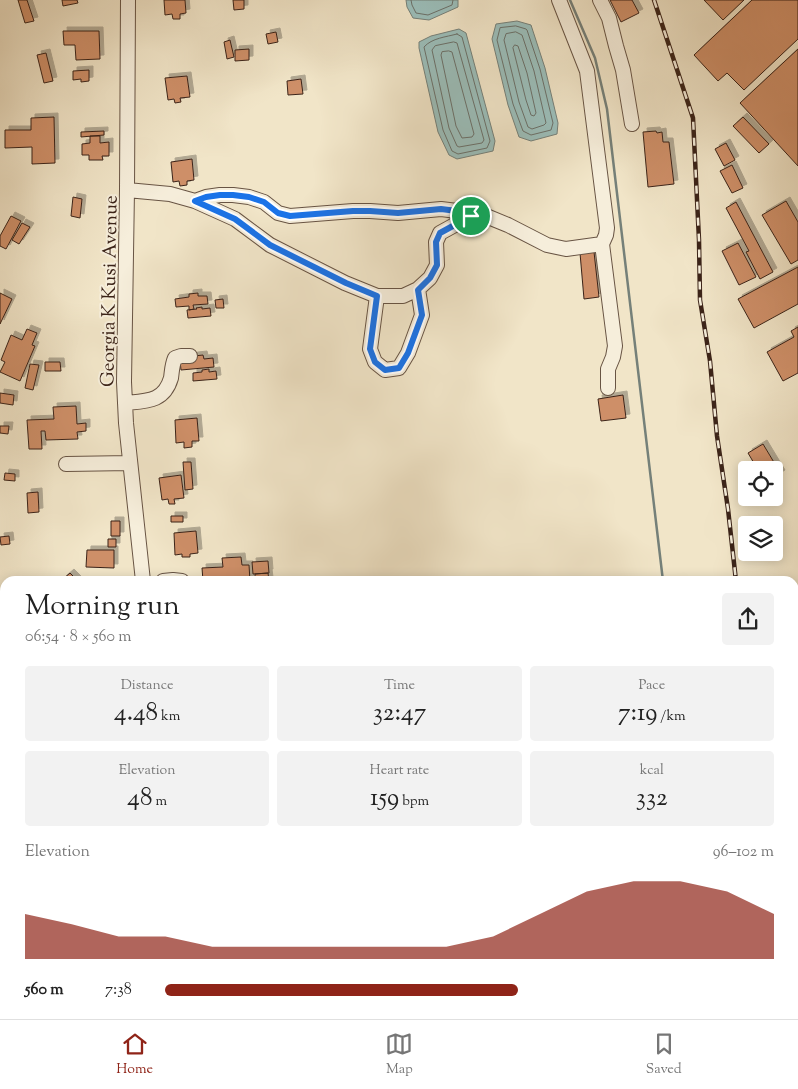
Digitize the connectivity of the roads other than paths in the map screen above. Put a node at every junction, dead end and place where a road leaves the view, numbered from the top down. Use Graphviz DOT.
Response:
graph roads {
  1 [pos="128,0"];
  2 [pos="558,0"];
  3 [pos="600,0"];
  4 [pos="632,124"];
  5 [pos="128,190"];
  6 [pos="195,201"];
  7 [pos="471,216"];
  8 [pos="602,244"];
  9 [pos="418,290"];
  10 [pos="377,296"];
  11 [pos="190,356"];
  12 [pos="608,388"];
  13 [pos="125,403"];
  14 [pos="130,463"];
  15 [pos="66,464"];
  16 [pos="142,576"];
  1 -- 5 [label="street, Georgia K Kusi Avenue"];
  2 -- 8 [label="street"];
  3 -- 4 [label="street"];
  5 -- 6 [label="street"];
  5 -- 13 [label="street, Georgia K Kusi Avenue"];
  6 -- 7 [label="street"];
  6 -- 10 [label="street"];
  7 -- 8 [label="street"];
  7 -- 9 [label="street"];
  8 -- 12 [label="street"];
  9 -- 10 [label="street"];
  9 -- 10 [label="street"];
  11 -- 13 [label="street"];
  13 -- 14 [label="street, Georgia K Kusi Avenue"];
  14 -- 15 [label="street"];
  14 -- 16 [label="street, Georgia K Kusi Avenue"];
}
